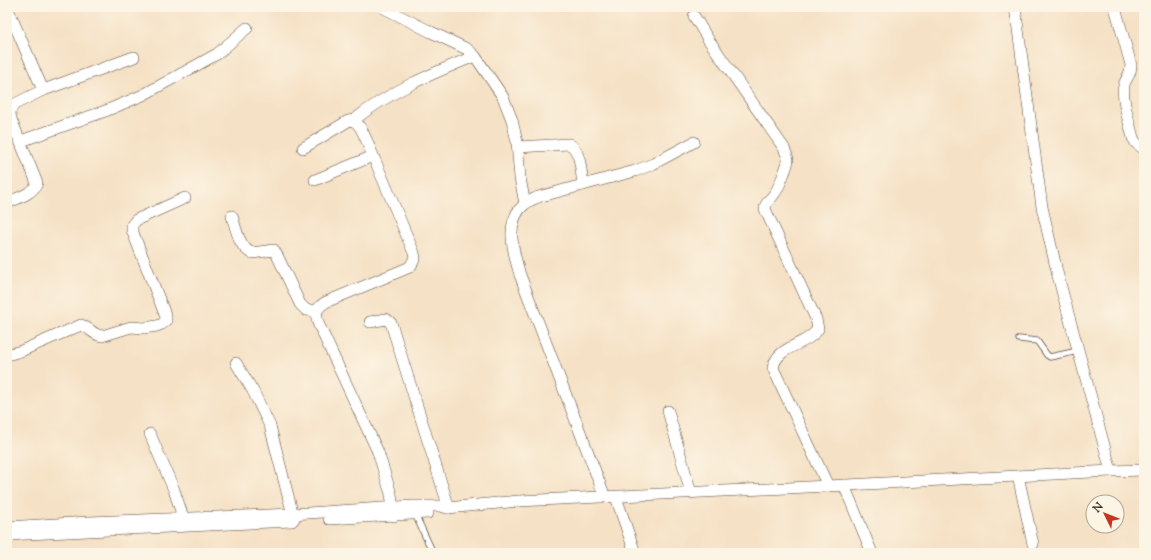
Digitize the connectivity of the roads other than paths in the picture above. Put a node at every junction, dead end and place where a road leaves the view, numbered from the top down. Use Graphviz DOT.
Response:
graph roads {
  1 [pos="7,7"];
  2 [pos="382,7"];
  3 [pos="1014,7"];
  4 [pos="1115,7"];
  5 [pos="694,16"];
  6 [pos="247,28"];
  7 [pos="475,56"];
  8 [pos="134,57"];
  9 [pos="43,90"];
  10 [pos="354,120"];
  11 [pos="21,141"];
  12 [pos="694,142"];
  13 [pos="518,146"];
  14 [pos="303,148"];
  15 [pos="1144,149"];
  16 [pos="373,156"];
  17 [pos="315,180"];
  18 [pos="583,184"];
  19 [pos="185,198"];
  20 [pos="7,203"];
  21 [pos="525,204"];
  22 [pos="232,216"];
  23 [pos="316,311"];
  24 [pos="370,322"];
  25 [pos="1019,339"];
  26 [pos="1078,351"];
  27 [pos="7,355"];
  28 [pos="236,363"];
  29 [pos="668,411"];
  30 [pos="150,434"];
  31 [pos="1111,470"];
  32 [pos="1144,470"];
  33 [pos="1018,476"];
  34 [pos="844,485"];
  35 [pos="828,486"];
  36 [pos="690,493"];
  37 [pos="611,497"];
  38 [pos="448,508"];
  39 [pos="394,512"];
  40 [pos="415,514"];
  41 [pos="294,517"];
  42 [pos="184,522"];
  43 [pos="7,526"];
  44 [pos="76,527"];
  45 [pos="7,535"];
  46 [pos="1034,544"];
  47 [pos="433,553"];
  48 [pos="635,553"];
  49 [pos="872,553"];
  1 -- 9 [label="street"];
  2 -- 7 [label="street"];
  3 -- 26 [label="street"];
  4 -- 15 [label="street"];
  5 -- 35 [label="street"];
  6 -- 11 [label="street"];
  7 -- 10 [label="street"];
  7 -- 13 [label="street"];
  8 -- 9 [label="street"];
  9 -- 11 [label="street"];
  10 -- 14 [label="street"];
  10 -- 16 [label="street"];
  11 -- 20 [label="street"];
  12 -- 18 [label="street"];
  13 -- 18 [label="street"];
  13 -- 21 [label="street"];
  16 -- 17 [label="street"];
  16 -- 23 [label="street"];
  18 -- 21 [label="street"];
  19 -- 27 [label="street"];
  21 -- 37 [label="street"];
  22 -- 23 [label="street"];
  23 -- 39 [label="street"];
  24 -- 38 [label="street"];
  25 -- 26 [label="lane"];
  26 -- 31 [label="street"];
  28 -- 41 [label="street"];
  29 -- 36 [label="street"];
  30 -- 42 [label="street"];
  31 -- 32 [label="street"];
  31 -- 33 [label="street"];
  33 -- 34 [label="street"];
  33 -- 46 [label="street"];
  34 -- 35 [label="street"];
  34 -- 49 [label="street"];
  35 -- 36 [label="street"];
  36 -- 37 [label="street"];
  37 -- 38 [label="street"];
  37 -- 48 [label="street"];
  38 -- 39 [label="street"];
  38 -- 40 [label="street"];
  39 -- 40 [label="street"];
  39 -- 41 [label="street"];
  40 -- 47 [label="lane"];
  41 -- 42 [label="street"];
  42 -- 44 [label="street"];
  43 -- 44 [label="street"];
  44 -- 45 [label="street"];
}
